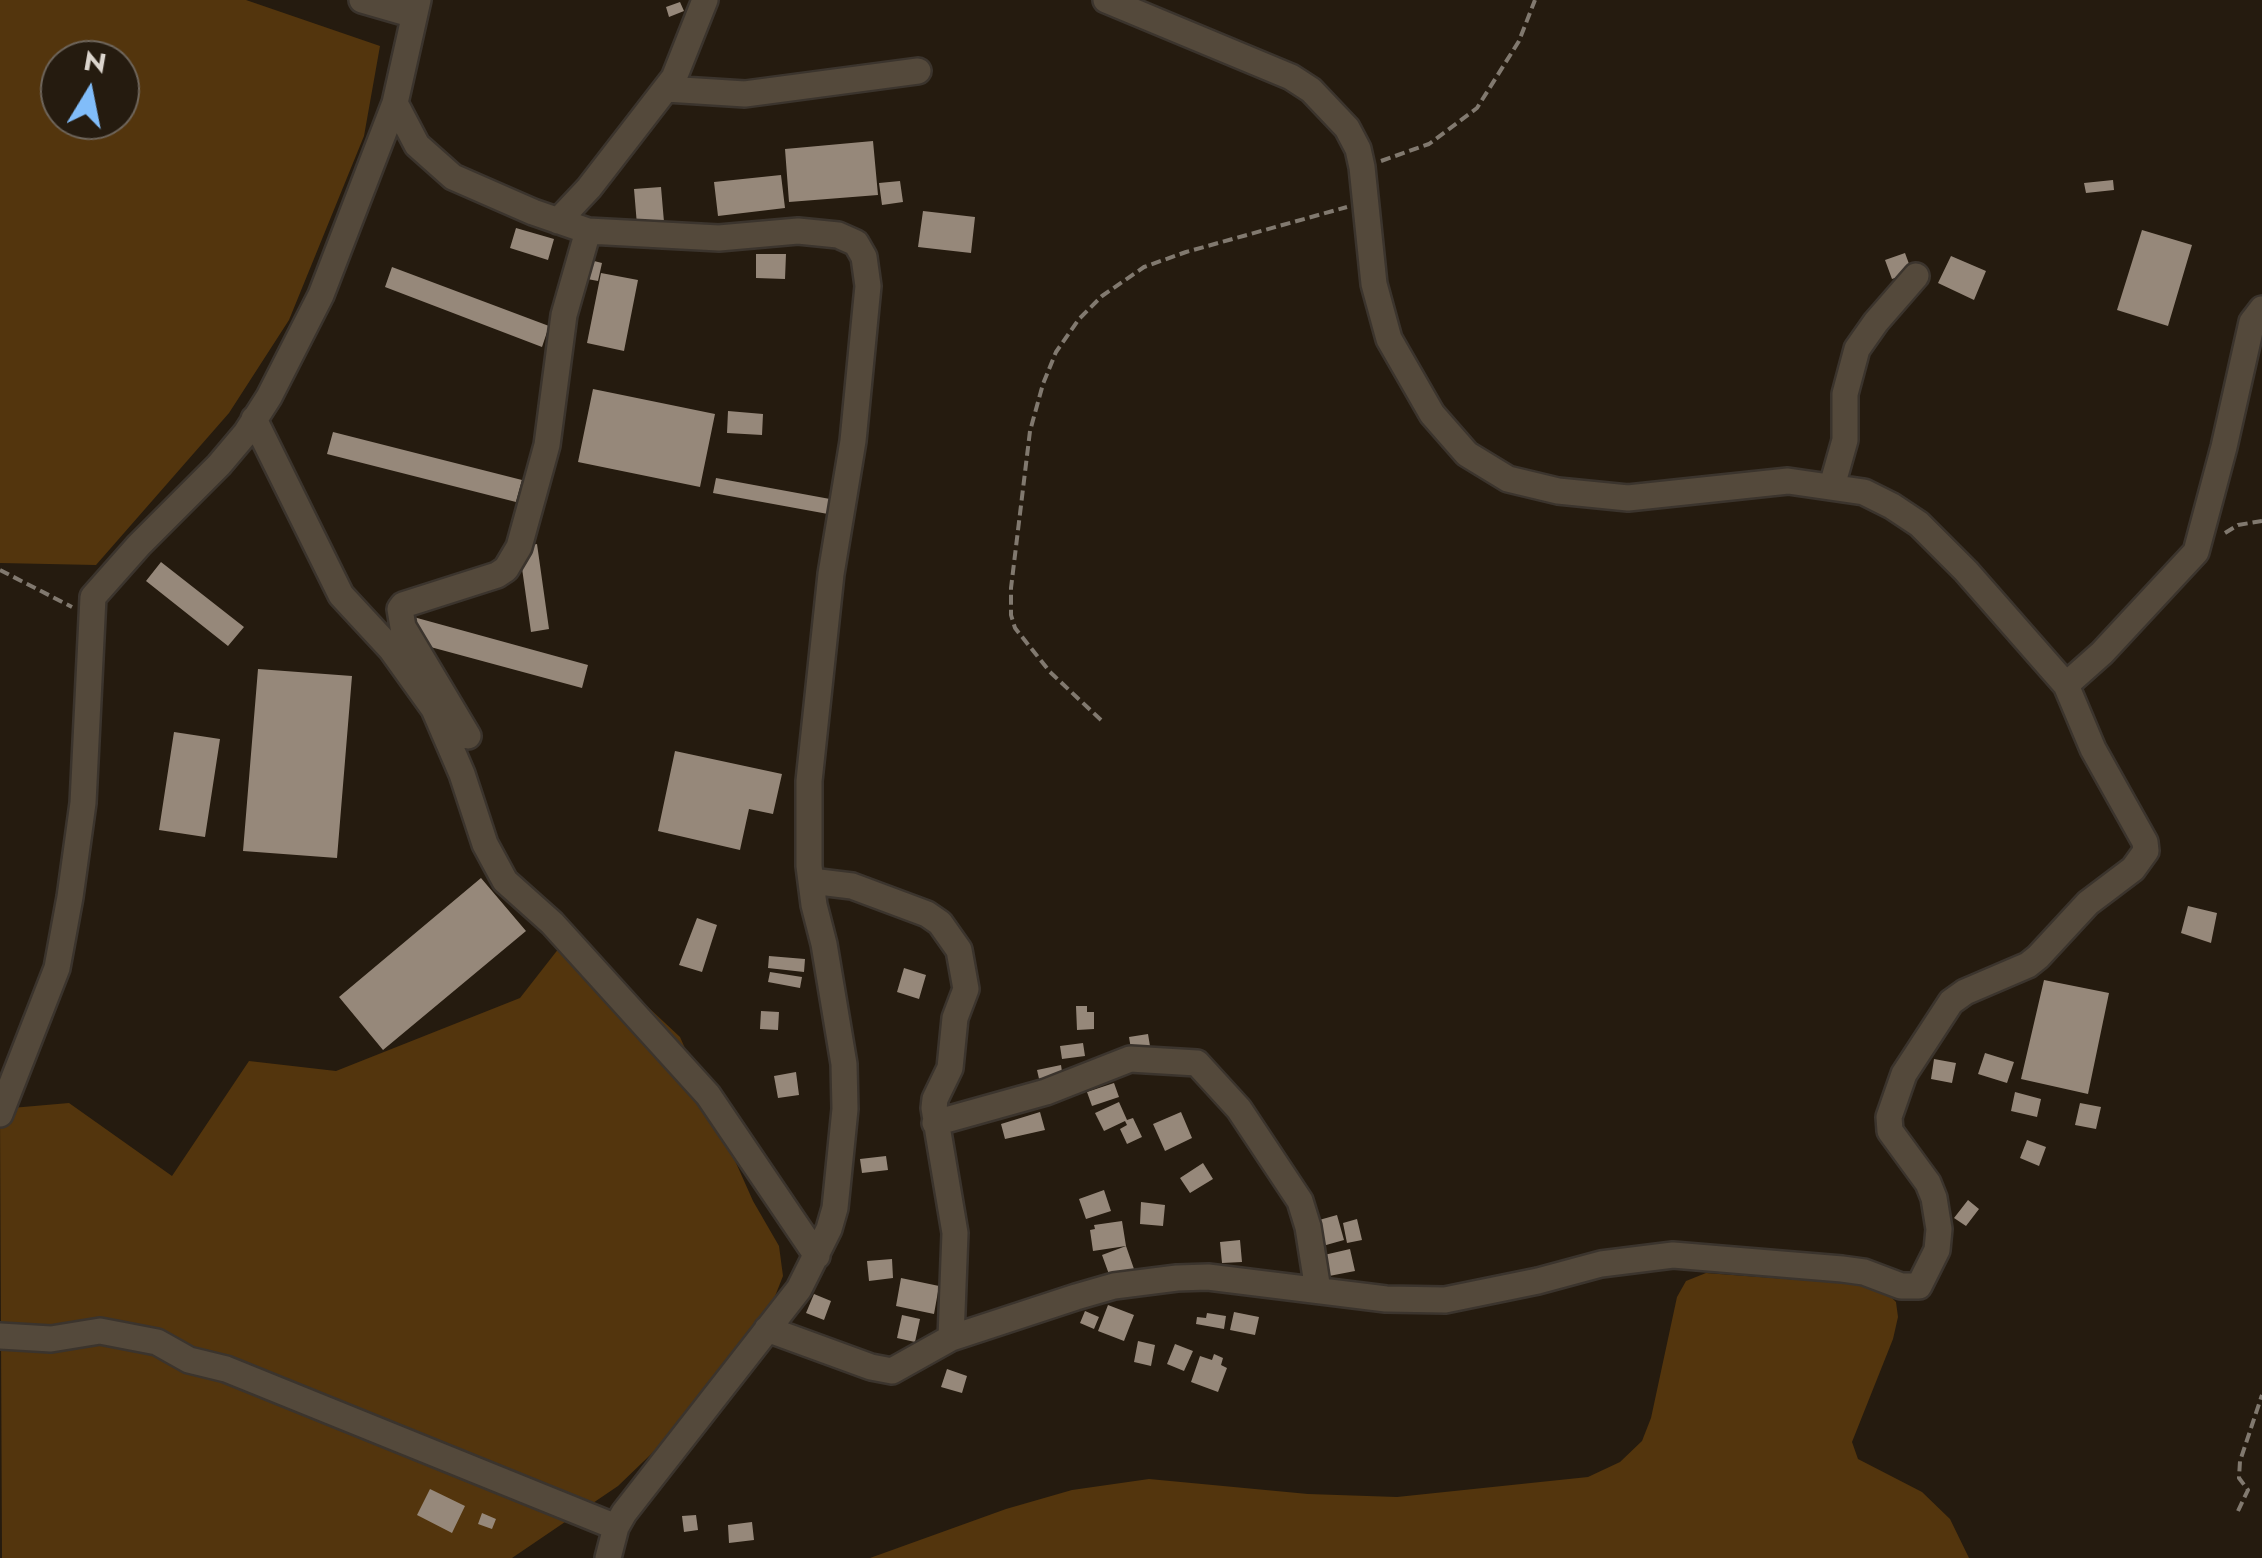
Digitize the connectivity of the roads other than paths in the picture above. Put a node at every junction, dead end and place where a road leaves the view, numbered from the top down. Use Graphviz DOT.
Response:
graph roads {
  1 [pos="362,0"];
  2 [pos="705,0"];
  3 [pos="1106,0"];
  4 [pos="416,8"];
  5 [pos="918,72"];
  6 [pos="666,89"];
  7 [pos="395,103"];
  8 [pos="558,220"];
  9 [pos="588,231"];
  10 [pos="1916,276"];
  11 [pos="2262,309"];
  12 [pos="254,419"];
  13 [pos="1832,486"];
  14 [pos="2066,686"];
  15 [pos="468,736"];
  16 [pos="811,881"];
  17 [pos="0,1114"];
  18 [pos="935,1123"];
  19 [pos="817,1256"];
  20 [pos="1318,1290"];
  21 [pos="768,1329"];
  22 [pos="0,1336"];
  23 [pos="950,1338"];
  24 [pos="616,1528"];
  25 [pos="608,1558"];
  1 -- 4 [label="street"];
  2 -- 6 [label="street"];
  3 -- 13 [label="street"];
  4 -- 7 [label="street"];
  5 -- 6 [label="street"];
  6 -- 8 [label="street"];
  7 -- 8 [label="street"];
  7 -- 12 [label="street"];
  8 -- 9 [label="street"];
  9 -- 15 [label="street"];
  9 -- 16 [label="street"];
  10 -- 13 [label="street"];
  11 -- 14 [label="street"];
  12 -- 17 [label="street"];
  12 -- 19 [label="street"];
  13 -- 14 [label="street"];
  14 -- 20 [label="street"];
  16 -- 18 [label="street"];
  16 -- 19 [label="street"];
  18 -- 20 [label="street"];
  18 -- 23 [label="street"];
  19 -- 21 [label="street"];
  20 -- 23 [label="street"];
  21 -- 23 [label="street"];
  21 -- 24 [label="street"];
  22 -- 24 [label="street"];
  24 -- 25 [label="street"];
}
